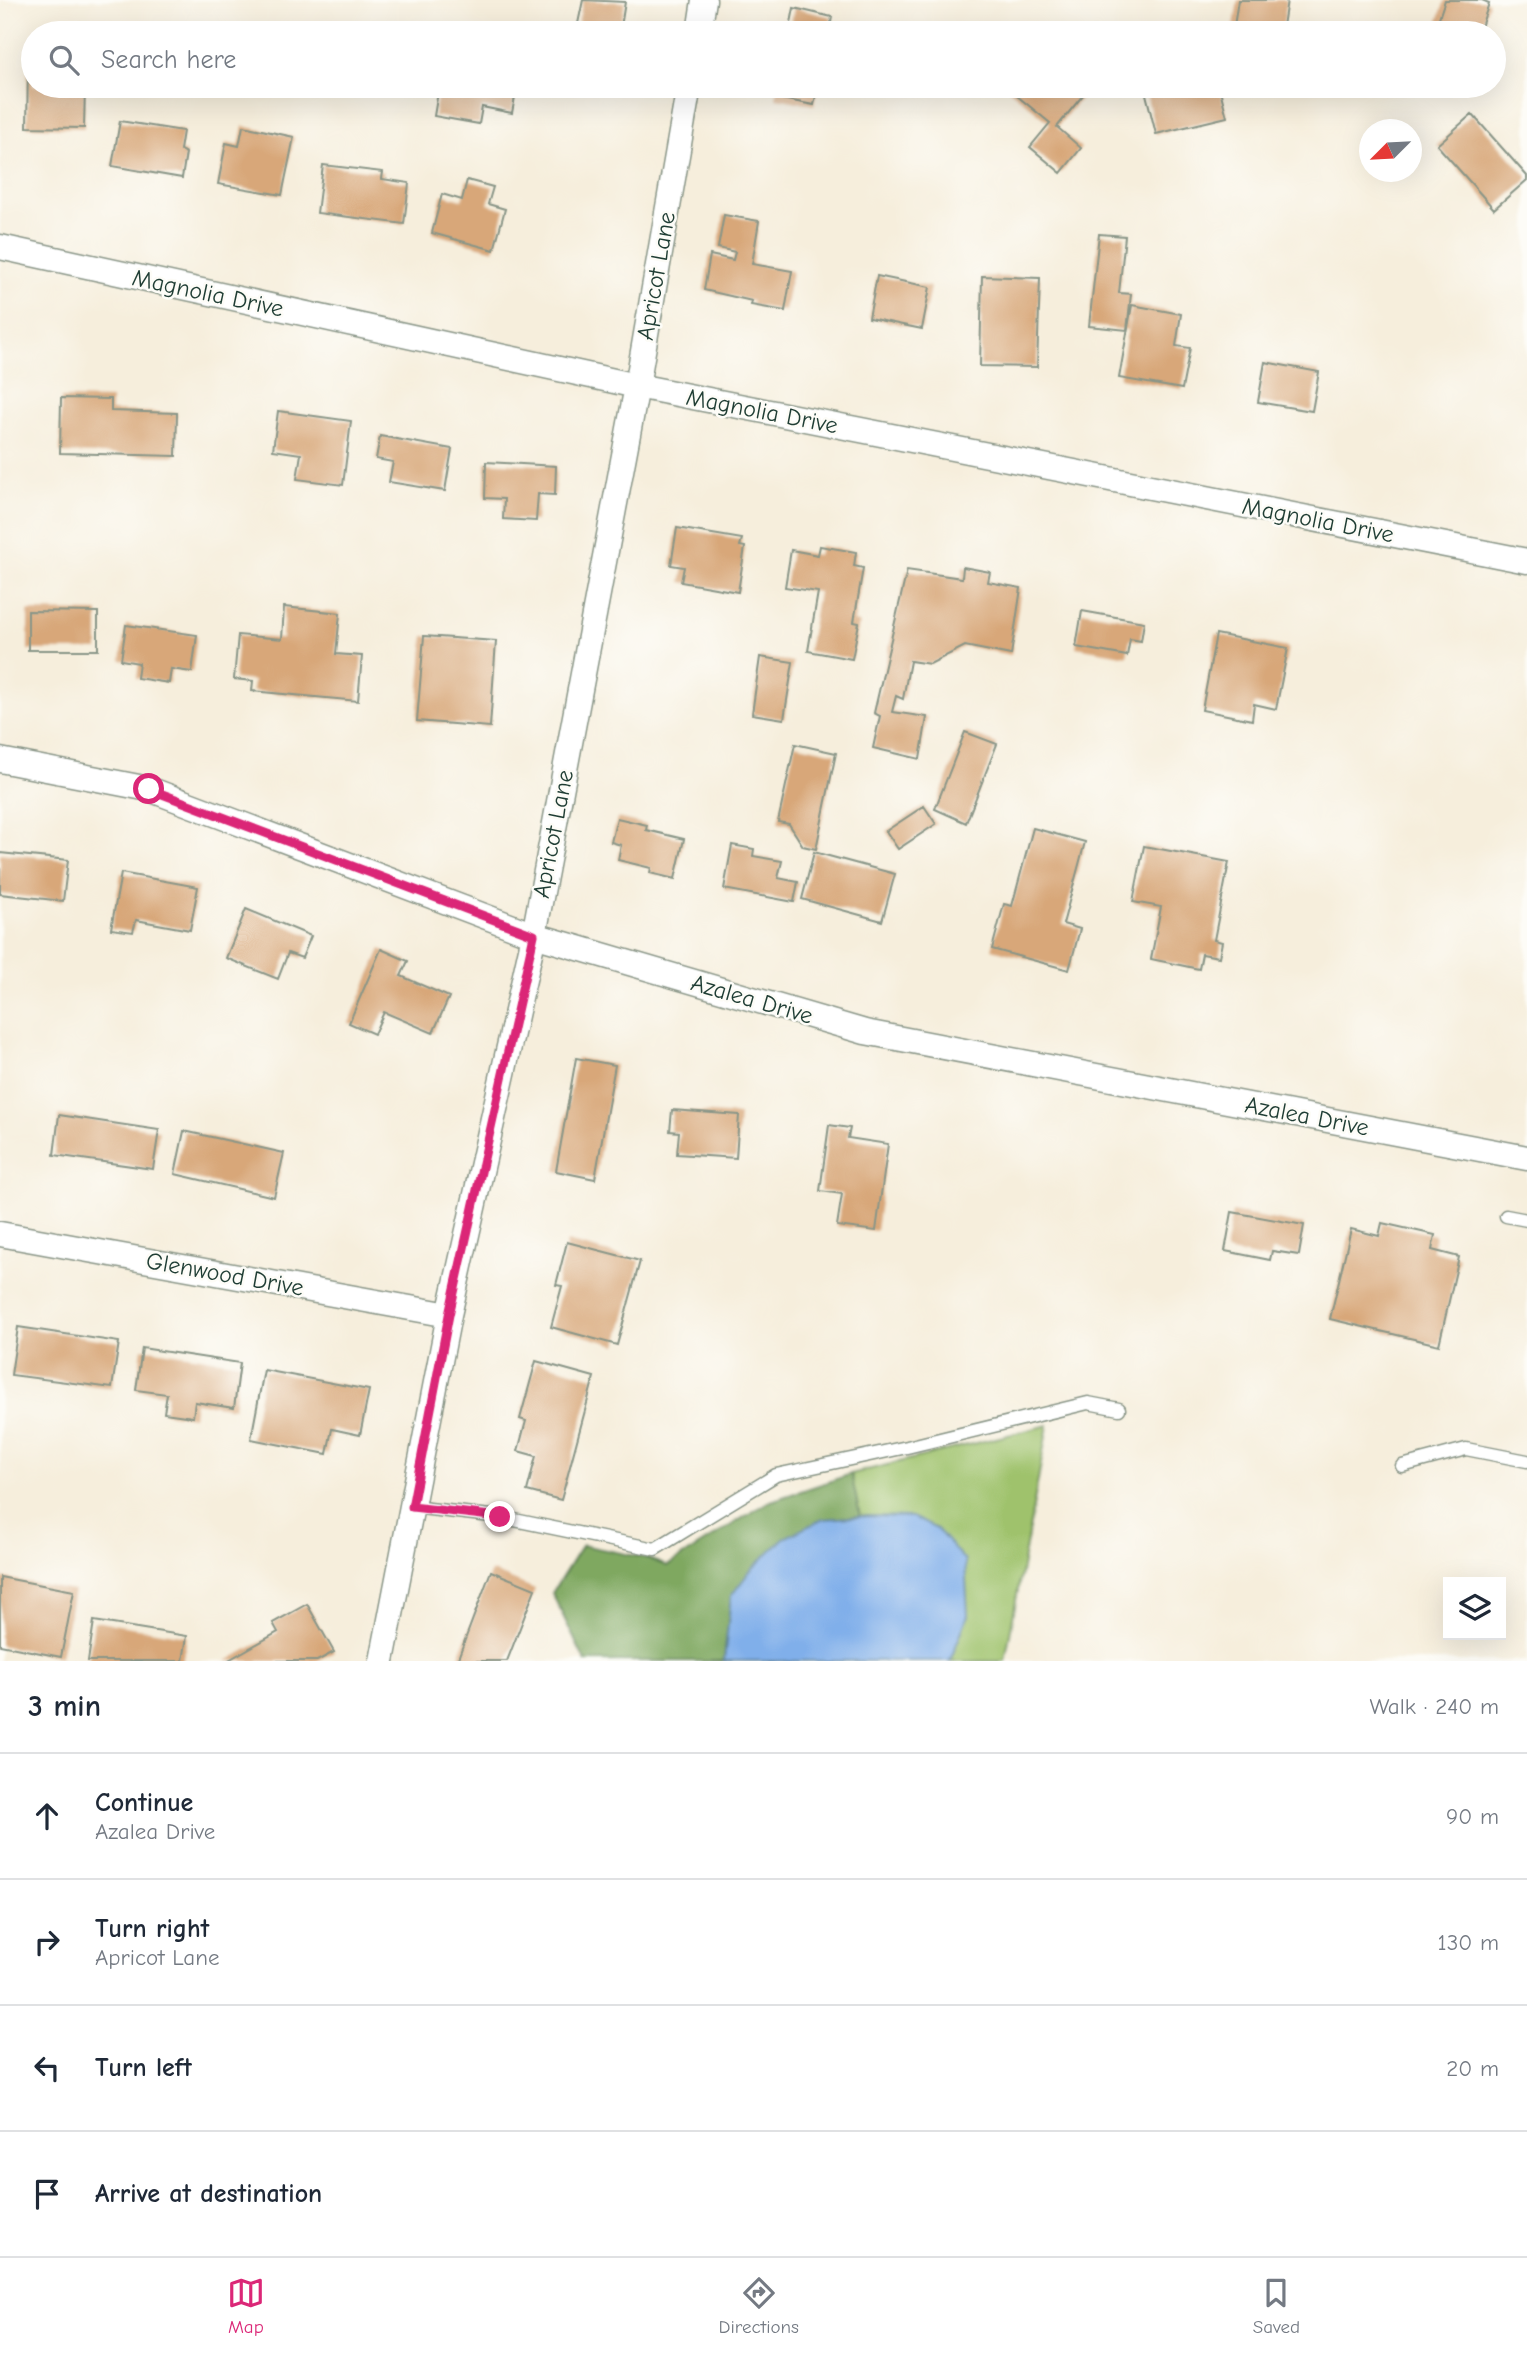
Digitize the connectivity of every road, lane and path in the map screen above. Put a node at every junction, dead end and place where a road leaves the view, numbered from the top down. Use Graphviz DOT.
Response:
graph roads {
  1 [pos="704,0"];
  2 [pos="701,21"];
  3 [pos="688,98"];
  4 [pos="0,247"];
  5 [pos="637,386"];
  6 [pos="1527,561"];
  7 [pos="0,760"];
  8 [pos="534,935"];
  9 [pos="1527,1158"];
  10 [pos="1506,1216"];
  11 [pos="1527,1220"];
  12 [pos="0,1234"];
  13 [pos="449,1315"];
  14 [pos="1119,1409"];
  15 [pos="1527,1461"];
  16 [pos="1402,1466"];
  17 [pos="412,1507"];
  18 [pos="382,1661"];
  1 -- 2 [label="street"];
  3 -- 5 [label="street, Apricot Lane"];
  4 -- 5 [label="street, Magnolia Drive"];
  5 -- 6 [label="street, Magnolia Drive"];
  5 -- 8 [label="street, Apricot Lane"];
  7 -- 8 [label="street, Azalea Drive"];
  8 -- 9 [label="street, Azalea Drive"];
  8 -- 13 [label="street, Apricot Lane"];
  10 -- 11 [label="lane"];
  12 -- 13 [label="street, Glenwood Drive"];
  13 -- 17 [label="street, Apricot Lane"];
  14 -- 17 [label="lane"];
  15 -- 16 [label="lane"];
  17 -- 18 [label="street, Apricot Lane"];
}
